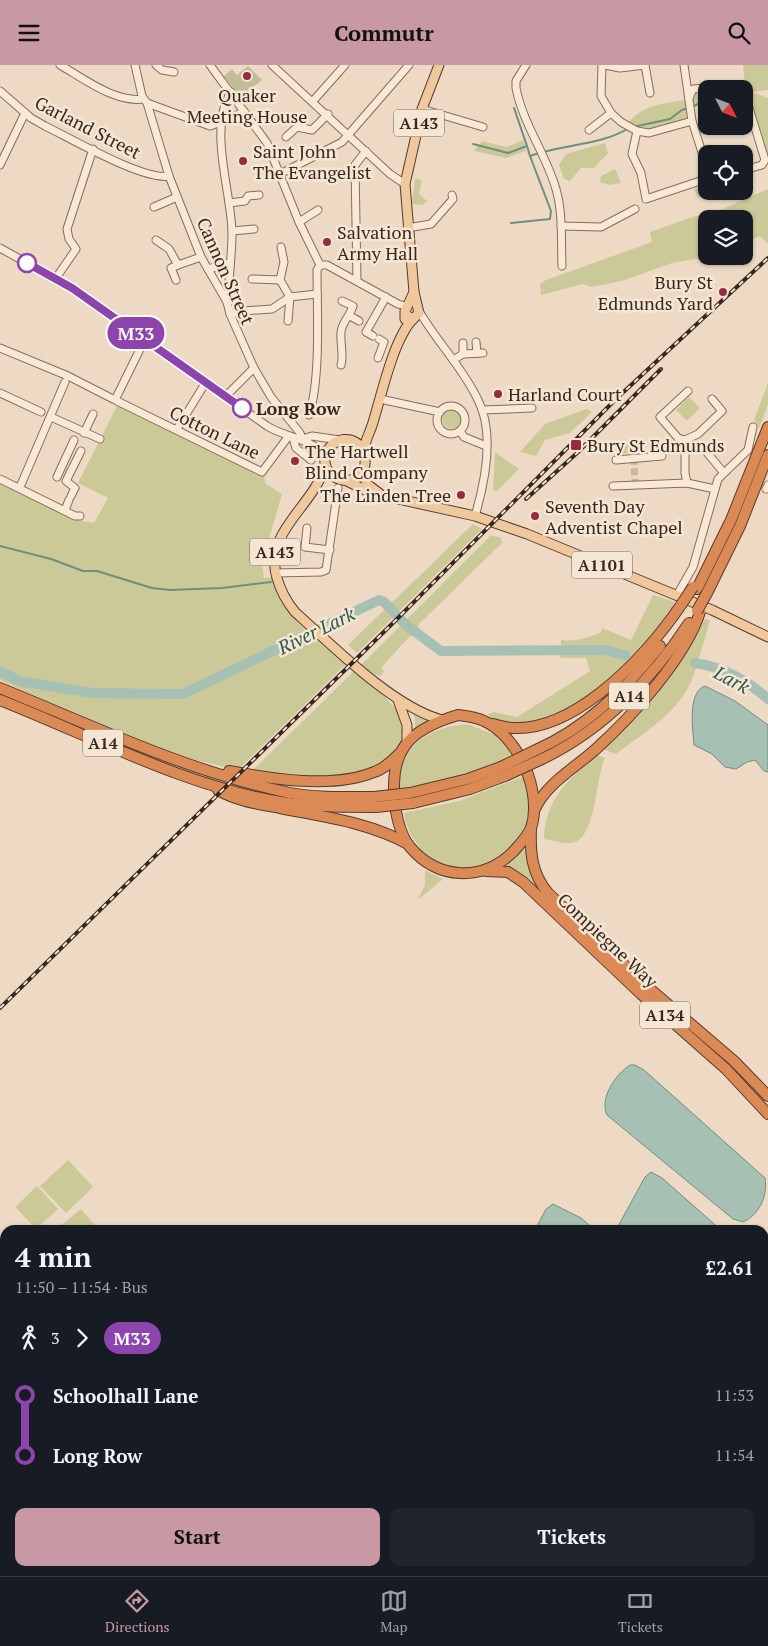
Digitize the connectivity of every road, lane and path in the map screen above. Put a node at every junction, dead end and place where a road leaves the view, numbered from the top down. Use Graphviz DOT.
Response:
graph roads {
  1 [pos="60,65"];
  2 [pos="136,65"];
  3 [pos="210,65"];
  4 [pos="272,65"];
  5 [pos="345,65"];
  6 [pos="409,65"];
  7 [pos="439,65"];
  8 [pos="526,65"];
  9 [pos="604,65"];
  10 [pos="645,65"];
  11 [pos="684,65"];
  12 [pos="159,70"];
  13 [pos="174,72"];
  14 [pos="698,88"];
  15 [pos="0,91"];
  16 [pos="231,92"];
  17 [pos="650,93"];
  18 [pos="145,101"];
  19 [pos="313,101"];
  20 [pos="690,104"];
  21 [pos="422,109"];
  22 [pos="244,111"];
  23 [pos="25,113"];
  24 [pos="611,113"];
  25 [pos="328,114"];
  26 [pos="692,121"];
  27 [pos="753,121"];
  28 [pos="221,123"];
  29 [pos="484,127"];
  30 [pos="589,130"];
  31 [pos="635,130"];
  32 [pos="348,135"];
  33 [pos="286,137"];
  34 [pos="700,145"];
  35 [pos="93,149"];
  36 [pos="366,151"];
  37 [pos="0,165"];
  38 [pos="753,168"];
  39 [pos="280,174"];
  40 [pos="169,176"];
  41 [pos="698,182"];
  42 [pos="405,183"];
  43 [pos="259,195"];
  44 [pos="452,195"];
  45 [pos="177,197"];
  46 [pos="229,203"];
  47 [pos="154,207"];
  48 [pos="634,209"];
  49 [pos="319,211"];
  50 [pos="600,218"];
  51 [pos="299,222"];
  52 [pos="560,226"];
  53 [pos="601,227"];
  54 [pos="408,228"];
  55 [pos="254,229"];
  56 [pos="232,231"];
  57 [pos="156,240"];
  58 [pos="281,247"];
  59 [pos="0,248"];
  60 [pos="201,257"];
  61 [pos="230,263"];
  62 [pos="178,265"];
  63 [pos="320,265"];
  64 [pos="562,266"];
  65 [pos="208,269"];
  66 [pos="56,278"];
  67 [pos="252,279"];
  68 [pos="280,280"];
  69 [pos="176,281"];
  70 [pos="357,281"];
  71 [pos="317,294"];
  72 [pos="290,297"];
  73 [pos="386,297"];
  74 [pos="342,301"];
  75 [pos="227,302"];
  76 [pos="411,312"];
  77 [pos="230,315"];
  78 [pos="350,316"];
  79 [pos="288,321"];
  80 [pos="364,324"];
  81 [pos="145,339"];
  82 [pos="476,342"];
  83 [pos="463,343"];
  84 [pos="0,348"];
  85 [pos="463,354"];
  86 [pos="378,358"];
  87 [pos="453,360"];
  88 [pos="341,365"];
  89 [pos="254,368"];
  90 [pos="65,382"];
  91 [pos="206,382"];
  92 [pos="688,391"];
  93 [pos="0,393"];
  94 [pos="226,397"];
  95 [pos="115,399"];
  96 [pos="380,399"];
  97 [pos="712,399"];
  98 [pos="532,408"];
  99 [pos="482,410"];
  100 [pos="42,412"];
  101 [pos="440,412"];
  102 [pos="94,414"];
  103 [pos="309,415"];
  104 [pos="51,417"];
  105 [pos="374,421"];
  106 [pos="753,427"];
  107 [pos="768,427"];
  108 [pos="177,429"];
  109 [pos="460,431"];
  110 [pos="78,434"];
  111 [pos="290,438"];
  112 [pos="100,439"];
  113 [pos="302,439"];
  114 [pos="344,439"];
  115 [pos="685,440"];
  116 [pos="486,446"];
  117 [pos="705,450"];
  118 [pos="81,451"];
  119 [pos="365,451"];
  120 [pos="325,455"];
  121 [pos="768,455"];
  122 [pos="662,456"];
  123 [pos="312,460"];
  124 [pos="616,460"];
  125 [pos="325,465"];
  126 [pos="363,472"];
  127 [pos="724,472"];
  128 [pos="57,477"];
  129 [pos="0,479"];
  130 [pos="319,482"];
  131 [pos="340,483"];
  132 [pos="687,483"];
  133 [pos="613,486"];
  134 [pos="20,487"];
  135 [pos="715,489"];
  136 [pos="382,495"];
  137 [pos="64,511"];
  138 [pos="80,516"];
  139 [pos="475,516"];
  140 [pos="307,528"];
  141 [pos="330,550"];
  142 [pos="275,573"];
  143 [pos="700,592"];
  144 [pos="688,606"];
  145 [pos="768,637"];
  146 [pos="0,688"];
  147 [pos="0,700"];
  148 [pos="398,700"];
  149 [pos="442,720"];
  150 [pos="485,721"];
  151 [pos="407,742"];
  152 [pos="401,753"];
  153 [pos="189,764"];
  154 [pos="207,783"];
  155 [pos="375,802"];
  156 [pos="533,813"];
  157 [pos="531,828"];
  158 [pos="408,844"];
  159 [pos="482,871"];
  160 [pos="768,1096"];
  161 [pos="768,1114"];
  1 -- 18 [label="street"];
  2 -- 18 [label="street, Cannon Street"];
  3 -- 16 [label="street"];
  4 -- 19 [label="street"];
  5 -- 19 [label="street"];
  6 -- 32 [label="street"];
  7 -- 21 [label="main road, A143"];
  8 -- 52 [label="street"];
  9 -- 10 [label="street"];
  9 -- 24 [label="street"];
  10 -- 17 [label="street"];
  11 -- 20 [label="street"];
  12 -- 13 [label="street"];
  14 -- 20 [label="street"];
  15 -- 23 [label="street, Garland Street"];
  16 -- 22 [label="street"];
  16 -- 28 [label="street"];
  18 -- 28 [label="street"];
  18 -- 40 [label="street, Cannon Street"];
  19 -- 25 [label="street"];
  20 -- 26 [label="street"];
  21 -- 29 [label="street"];
  21 -- 42 [label="main road, A143"];
  22 -- 28 [label="street"];
  22 -- 39 [label="street"];
  23 -- 35 [label="street, Garland Street"];
  23 -- 37 [label="street"];
  24 -- 30 [label="street"];
  24 -- 31 [label="street"];
  25 -- 32 [label="street"];
  25 -- 33 [label="street"];
  26 -- 31 [label="street"];
  26 -- 34 [label="street"];
  27 -- 38 [label="street"];
  28 -- 46 [label="street"];
  31 -- 41 [label="street"];
  32 -- 36 [label="street"];
  32 -- 39 [label="street"];
  35 -- 40 [label="street, Garland Street"];
  35 -- 66 [label="street"];
  36 -- 42 [label="street"];
  36 -- 70 [label="street"];
  39 -- 51 [label="street"];
  40 -- 45 [label="street, Cannon Street"];
  42 -- 54 [label="main road, A143"];
  43 -- 46 [label="street"];
  44 -- 54 [label="street"];
  45 -- 47 [label="street"];
  45 -- 60 [label="street, Cannon Street"];
  46 -- 56 [label="street"];
  48 -- 53 [label="street"];
  49 -- 51 [label="street"];
  50 -- 53 [label="street"];
  51 -- 63 [label="street"];
  52 -- 53 [label="street"];
  52 -- 64 [label="street"];
  54 -- 76 [label="main road, A143"];
  55 -- 56 [label="street"];
  56 -- 61 [label="street"];
  57 -- 62 [label="street"];
  58 -- 68 [label="street"];
  59 -- 66 [label="street"];
  60 -- 62 [label="street"];
  60 -- 65 [label="street, Cannon Street"];
  61 -- 65 [label="street"];
  61 -- 75 [label="street"];
  62 -- 69 [label="street"];
  63 -- 70 [label="street"];
  63 -- 71 [label="street"];
  65 -- 75 [label="street, Cannon Street"];
  66 -- 81 [label="street"];
  67 -- 68 [label="street"];
  68 -- 72 [label="street"];
  70 -- 73 [label="street"];
  71 -- 72 [label="street"];
  71 -- 103 [label="street"];
  72 -- 77 [label="street"];
  72 -- 79 [label="street"];
  73 -- 76 [label="street"];
  73 -- 80 [label="street"];
  74 -- 78 [label="street"];
  75 -- 77 [label="street, Cannon Street"];
  76 -- 87 [label="street"];
  76 -- 96 [label="main road, A143"];
  77 -- 89 [label="street, Cannon Street"];
  78 -- 80 [label="street"];
  78 -- 88 [label="street"];
  80 -- 86 [label="street"];
  81 -- 91 [label="street"];
  81 -- 95 [label="street"];
  82 -- 85 [label="street"];
  83 -- 85 [label="street"];
  84 -- 95 [label="street, Cotton Lane"];
  85 -- 87 [label="street"];
  87 -- 99 [label="street"];
  89 -- 94 [label="street"];
  89 -- 113 [label="street, Cannon Street"];
  90 -- 104 [label="street"];
  91 -- 94 [label="street"];
  91 -- 108 [label="street"];
  92 -- 115 [label="street"];
  93 -- 100 [label="street"];
  94 -- 111 [label="street"];
  95 -- 108 [label="street, Cotton Lane"];
  96 -- 101 [label="street"];
  96 -- 105 [label="main road, A143"];
  97 -- 115 [label="street"];
  98 -- 99 [label="street"];
  99 -- 116 [label="street"];
  101 -- 109 [label="street"];
  101 -- 109 [label="street"];
  102 -- 110 [label="street"];
  104 -- 110 [label="street"];
  104 -- 134 [label="street"];
  105 -- 114 [label="main road"];
  105 -- 119 [label="main road, A143"];
  106 -- 127 [label="street"];
  107 -- 143 [label="highway, A14"];
  108 -- 111 [label="street, Cotton Lane"];
  109 -- 116 [label="street"];
  110 -- 112 [label="street"];
  110 -- 128 [label="street"];
  111 -- 113 [label="street"];
  111 -- 123 [label="street"];
  113 -- 114 [label="street"];
  113 -- 120 [label="street"];
  114 -- 119 [label="main road"];
  114 -- 120 [label="main road"];
  115 -- 132 [label="street"];
  116 -- 139 [label="street"];
  117 -- 127 [label="street"];
  118 -- 137 [label="street"];
  119 -- 126 [label="main road"];
  120 -- 125 [label="main road"];
  121 -- 143 [label="highway, A14"];
  122 -- 124 [label="street"];
  125 -- 130 [label="main road, A143"];
  125 -- 131 [label="main road"];
  126 -- 131 [label="main road"];
  126 -- 136 [label="main road"];
  127 -- 135 [label="street"];
  129 -- 134 [label="street"];
  130 -- 131 [label="main road"];
  130 -- 142 [label="main road, A143"];
  131 -- 136 [label="main road, A1101"];
  131 -- 141 [label="street"];
  132 -- 133 [label="street"];
  132 -- 135 [label="street"];
  134 -- 137 [label="street"];
  135 -- 144 [label="street"];
  136 -- 139 [label="main road, A1101"];
  137 -- 138 [label="street"];
  139 -- 144 [label="main road, A1101"];
  140 -- 141 [label="street"];
  141 -- 142 [label="street"];
  142 -- 148 [label="main road, A143"];
  143 -- 144 [label="highway, A14, bridge"];
  143 -- 144 [label="highway, A14, bridge"];
  144 -- 145 [label="main road, A1101"];
  144 -- 150 [label="highway, A14"];
  144 -- 155 [label="highway, A14, bridge"];
  144 -- 156 [label="highway, A14"];
  146 -- 153 [label="highway, A14"];
  147 -- 154 [label="highway, A14"];
  148 -- 149 [label="main road, A143"];
  148 -- 151 [label="main road, A143"];
  149 -- 150 [label="highway"];
  149 -- 151 [label="highway"];
  150 -- 156 [label="highway"];
  151 -- 152 [label="highway"];
  152 -- 153 [label="highway, A14"];
  152 -- 158 [label="highway"];
  153 -- 155 [label="highway, A14"];
  154 -- 155 [label="highway, A14"];
  154 -- 158 [label="highway, A14"];
  156 -- 157 [label="highway"];
  157 -- 159 [label="highway"];
  157 -- 160 [label="highway, Compiegne Way / A134"];
  158 -- 159 [label="highway"];
  159 -- 161 [label="highway, Compiegne Way / A134"];
}
